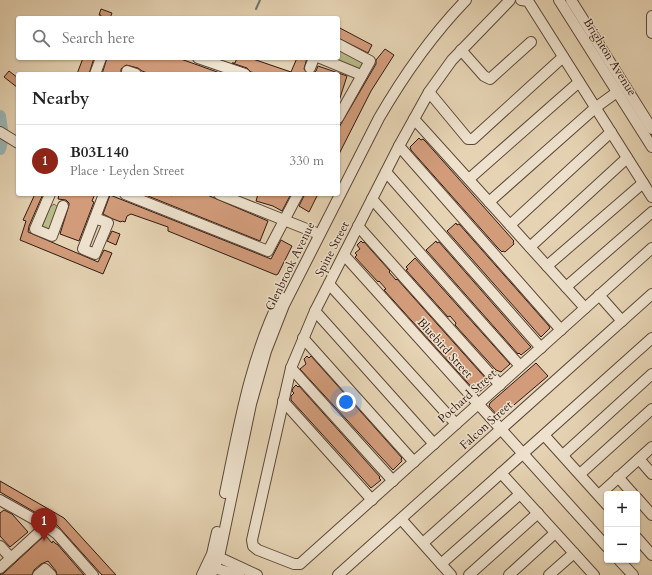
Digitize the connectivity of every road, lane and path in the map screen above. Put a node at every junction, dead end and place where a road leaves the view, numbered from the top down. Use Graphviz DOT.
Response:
graph roads {
  1 [pos="457,0"];
  2 [pos="466,0"];
  3 [pos="510,0"];
  4 [pos="524,0"];
  5 [pos="559,0"];
  6 [pos="571,0"];
  7 [pos="652,16"];
  8 [pos="652,33"];
  9 [pos="532,42"];
  10 [pos="340,45"];
  11 [pos="461,50"];
  12 [pos="563,57"];
  13 [pos="100,60"];
  14 [pos="204,60"];
  15 [pos="313,60"];
  16 [pos="325,60"];
  17 [pos="310,68"];
  18 [pos="96,72"];
  19 [pos="239,72"];
  20 [pos="361,75"];
  21 [pos="579,82"];
  22 [pos="429,92"];
  23 [pos="617,92"];
  24 [pos="341,106"];
  25 [pos="595,108"];
  26 [pos="414,119"];
  27 [pos="652,129"];
  28 [pos="0,132"];
  29 [pos="611,132"];
  30 [pos="14,140"];
  31 [pos="399,146"];
  32 [pos="652,147"];
  33 [pos="627,158"];
  34 [pos="386,172"];
  35 [pos="469,180"];
  36 [pos="340,181"];
  37 [pos="643,183"];
  38 [pos="103,196"];
  39 [pos="130,196"];
  40 [pos="224,196"];
  41 [pos="247,196"];
  42 [pos="297,196"];
  43 [pos="332,196"];
  44 [pos="49,197"];
  45 [pos="652,197"];
  46 [pos="372,199"];
  47 [pos="489,202"];
  48 [pos="244,204"];
  49 [pos="652,212"];
  50 [pos="94,218"];
  51 [pos="284,220"];
  52 [pos="510,225"];
  53 [pos="358,226"];
  54 [pos="314,232"];
  55 [pos="530,247"];
  56 [pos="652,248"];
  57 [pos="344,255"];
  58 [pos="547,266"];
  59 [pos="329,284"];
  60 [pos="566,287"];
  61 [pos="652,294"];
  62 [pos="600,295"];
  63 [pos="585,308"];
  64 [pos="315,311"];
  65 [pos="622,321"];
  66 [pos="560,330"];
  67 [pos="303,338"];
  68 [pos="652,338"];
  69 [pos="541,348"];
  70 [pos="520,366"];
  71 [pos="291,368"];
  72 [pos="652,374"];
  73 [pos="500,385"];
  74 [pos="283,401"];
  75 [pos="478,404"];
  76 [pos="652,409"];
  77 [pos="456,424"];
  78 [pos="501,429"];
  79 [pos="544,434"];
  80 [pos="434,444"];
  81 [pos="652,447"];
  82 [pos="523,454"];
  83 [pos="562,455"];
  84 [pos="638,459"];
  85 [pos="414,462"];
  86 [pos="501,473"];
  87 [pos="580,474"];
  88 [pos="652,474"];
  89 [pos="618,477"];
  90 [pos="393,481"];
  91 [pos="631,491"];
  92 [pos="520,494"];
  93 [pos="599,495"];
  94 [pos="0,500"];
  95 [pos="372,500"];
  96 [pos="604,501"];
  97 [pos="640,501"];
  98 [pos="538,514"];
  99 [pos="652,515"];
  100 [pos="401,519"];
  101 [pos="46,526"];
  102 [pos="555,533"];
  103 [pos="640,541"];
  104 [pos="423,543"];
  105 [pos="604,543"];
  106 [pos="0,546"];
  107 [pos="574,553"];
  108 [pos="215,555"];
  109 [pos="652,555"];
  110 [pos="11,558"];
  111 [pos="622,563"];
  112 [pos="300,564"];
  113 [pos="441,564"];
  114 [pos="0,568"];
  115 [pos="208,571"];
  116 [pos="592,574"];
  117 [pos="38,575"];
  118 [pos="51,575"];
  119 [pos="94,575"];
  120 [pos="239,575"];
  121 [pos="257,575"];
  122 [pos="338,575"];
  123 [pos="451,575"];
  124 [pos="470,575"];
  125 [pos="509,575"];
  126 [pos="549,575"];
  127 [pos="633,575"];
  1 -- 36 [label="street"];
  2 -- 108 [label="street, Glenbrook Avenue"];
  3 -- 11 [label="street, Spine Street"];
  4 -- 12 [label="street"];
  5 -- 23 [label="street, Brighton Avenue"];
  6 -- 27 [label="street, Brighton Avenue"];
  7 -- 8 [label="street"];
  9 -- 11 [label="street"];
  10 -- 20 [label="street"];
  11 -- 22 [label="street, Spine Street"];
  12 -- 21 [label="street"];
  12 -- 22 [label="street"];
  13 -- 18 [label="street"];
  14 -- 19 [label="street"];
  15 -- 17 [label="street"];
  16 -- 20 [label="street"];
  20 -- 24 [label="street"];
  21 -- 25 [label="street"];
  21 -- 35 [label="street"];
  22 -- 26 [label="street, Spine Street"];
  23 -- 25 [label="street"];
  23 -- 32 [label="street, Brighton Avenue"];
  25 -- 29 [label="street"];
  25 -- 47 [label="street"];
  26 -- 31 [label="street, Spine Street"];
  26 -- 35 [label="street"];
  28 -- 30 [label="street"];
  29 -- 33 [label="street"];
  29 -- 52 [label="street"];
  31 -- 34 [label="street, Spine Street"];
  31 -- 66 [label="street"];
  33 -- 37 [label="street"];
  33 -- 55 [label="street"];
  34 -- 46 [label="street, Spine Street"];
  34 -- 69 [label="street"];
  35 -- 47 [label="street"];
  37 -- 45 [label="street"];
  37 -- 58 [label="street"];
  38 -- 50 [label="street"];
  39 -- 51 [label="street"];
  40 -- 48 [label="street"];
  41 -- 48 [label="street"];
  42 -- 51 [label="street"];
  43 -- 54 [label="street, Glenbrook Avenue"];
  44 -- 44 [label="street"];
  46 -- 53 [label="street, Spine Street"];
  46 -- 70 [label="street"];
  47 -- 52 [label="street"];
  48 -- 51 [label="street"];
  49 -- 60 [label="street"];
  51 -- 54 [label="street"];
  52 -- 55 [label="street"];
  53 -- 57 [label="street, Spine Street"];
  53 -- 73 [label="street"];
  54 -- 108 [label="street, Glenbrook Avenue"];
  55 -- 58 [label="street"];
  56 -- 62 [label="street, Pochard Street"];
  57 -- 59 [label="street, Spine Street"];
  57 -- 75 [label="street, Bluebird Street"];
  58 -- 60 [label="street"];
  59 -- 64 [label="street, Spine Street"];
  59 -- 77 [label="street"];
  60 -- 63 [label="street"];
  61 -- 65 [label="street, Falcon Street"];
  62 -- 63 [label="street, Pochard Street"];
  62 -- 65 [label="street"];
  63 -- 66 [label="street, Pochard Street"];
  64 -- 67 [label="street, Spine Street"];
  64 -- 80 [label="street"];
  65 -- 78 [label="street, Falcon Street"];
  66 -- 69 [label="street, Pochard Street"];
  67 -- 71 [label="street, Spine Street"];
  67 -- 85 [label="street"];
  68 -- 79 [label="street"];
  69 -- 70 [label="street, Pochard Street"];
  70 -- 73 [label="street, Pochard Street"];
  71 -- 74 [label="street, Spine Street"];
  71 -- 90 [label="street"];
  72 -- 83 [label="street"];
  73 -- 75 [label="street, Pochard Street"];
  74 -- 95 [label="street"];
  74 -- 112 [label="street, Spine Street"];
  75 -- 77 [label="street, Pochard Street"];
  75 -- 78 [label="street, Bluebird Street"];
  76 -- 87 [label="street"];
  77 -- 80 [label="street, Pochard Street"];
  78 -- 82 [label="street, Bluebird Street"];
  78 -- 100 [label="street, Falcon Street"];
  79 -- 82 [label="street"];
  79 -- 83 [label="street"];
  80 -- 85 [label="street, Pochard Street"];
  81 -- 84 [label="street"];
  82 -- 86 [label="street"];
  82 -- 105 [label="street, Bluebird Street"];
  83 -- 87 [label="street"];
  84 -- 88 [label="street"];
  84 -- 89 [label="street"];
  85 -- 90 [label="street, Pochard Street"];
  86 -- 92 [label="street"];
  86 -- 104 [label="street"];
  87 -- 93 [label="street"];
  89 -- 91 [label="street"];
  89 -- 93 [label="street"];
  90 -- 95 [label="street, Pochard Street"];
  92 -- 98 [label="street"];
  92 -- 113 [label="street"];
  93 -- 96 [label="street"];
  94 -- 101 [label="street"];
  95 -- 112 [label="street, Pochard Street"];
  97 -- 99 [label="street"];
  98 -- 102 [label="street"];
  98 -- 124 [label="street"];
  100 -- 104 [label="street"];
  100 -- 122 [label="street, Falcon Street"];
  101 -- 110 [label="street"];
  101 -- 119 [label="street"];
  102 -- 107 [label="street"];
  102 -- 125 [label="street"];
  103 -- 109 [label="street"];
  104 -- 113 [label="street"];
  106 -- 110 [label="street"];
  107 -- 116 [label="street"];
  107 -- 126 [label="street"];
  108 -- 115 [label="street, Glenbrook Avenue"];
  108 -- 121 [label="street"];
  110 -- 114 [label="street"];
  111 -- 127 [label="street"];
  113 -- 123 [label="street"];
  115 -- 120 [label="street"];
  117 -- 118 [label="street"];
}
